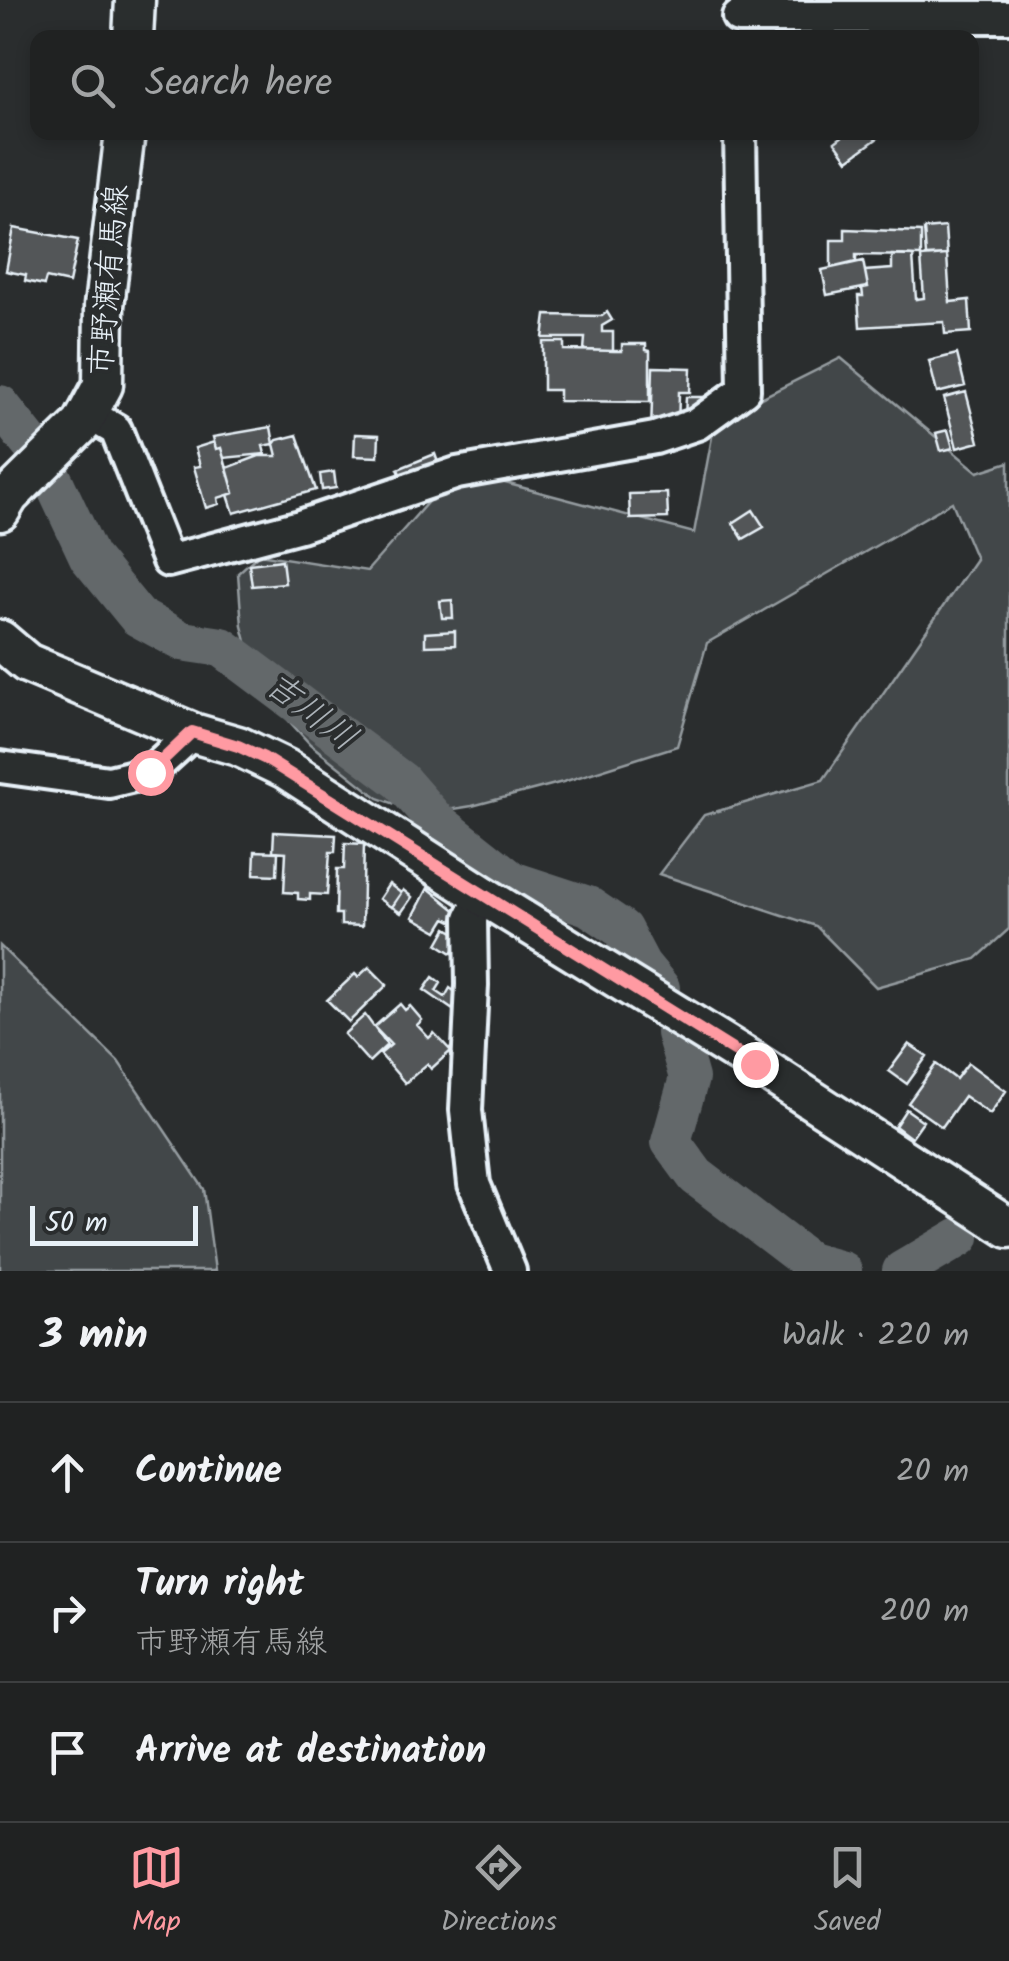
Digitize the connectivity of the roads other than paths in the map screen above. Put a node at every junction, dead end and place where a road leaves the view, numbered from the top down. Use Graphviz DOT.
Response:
graph roads {
  1 [pos="135,0"];
  2 [pos="1009,16"];
  3 [pos="738,18"];
  4 [pos="133,30"];
  5 [pos="123,140"];
  6 [pos="740,140"];
  7 [pos="84,419"];
  8 [pos="5,503"];
  9 [pos="0,640"];
  10 [pos="192,732"];
  11 [pos="0,767"];
  12 [pos="482,895"];
  13 [pos="1009,1228"];
  14 [pos="500,1268"];
  1 -- 4 [label="main road"];
  2 -- 3 [label="street"];
  5 -- 7 [label="main road, 市野瀬有馬線"];
  6 -- 7 [label="street"];
  7 -- 8 [label="main road, 市野瀬有馬線"];
  9 -- 10 [label="main road"];
  10 -- 11 [label="street"];
  10 -- 12 [label="main road"];
  12 -- 13 [label="main road"];
  12 -- 14 [label="street"];
}
